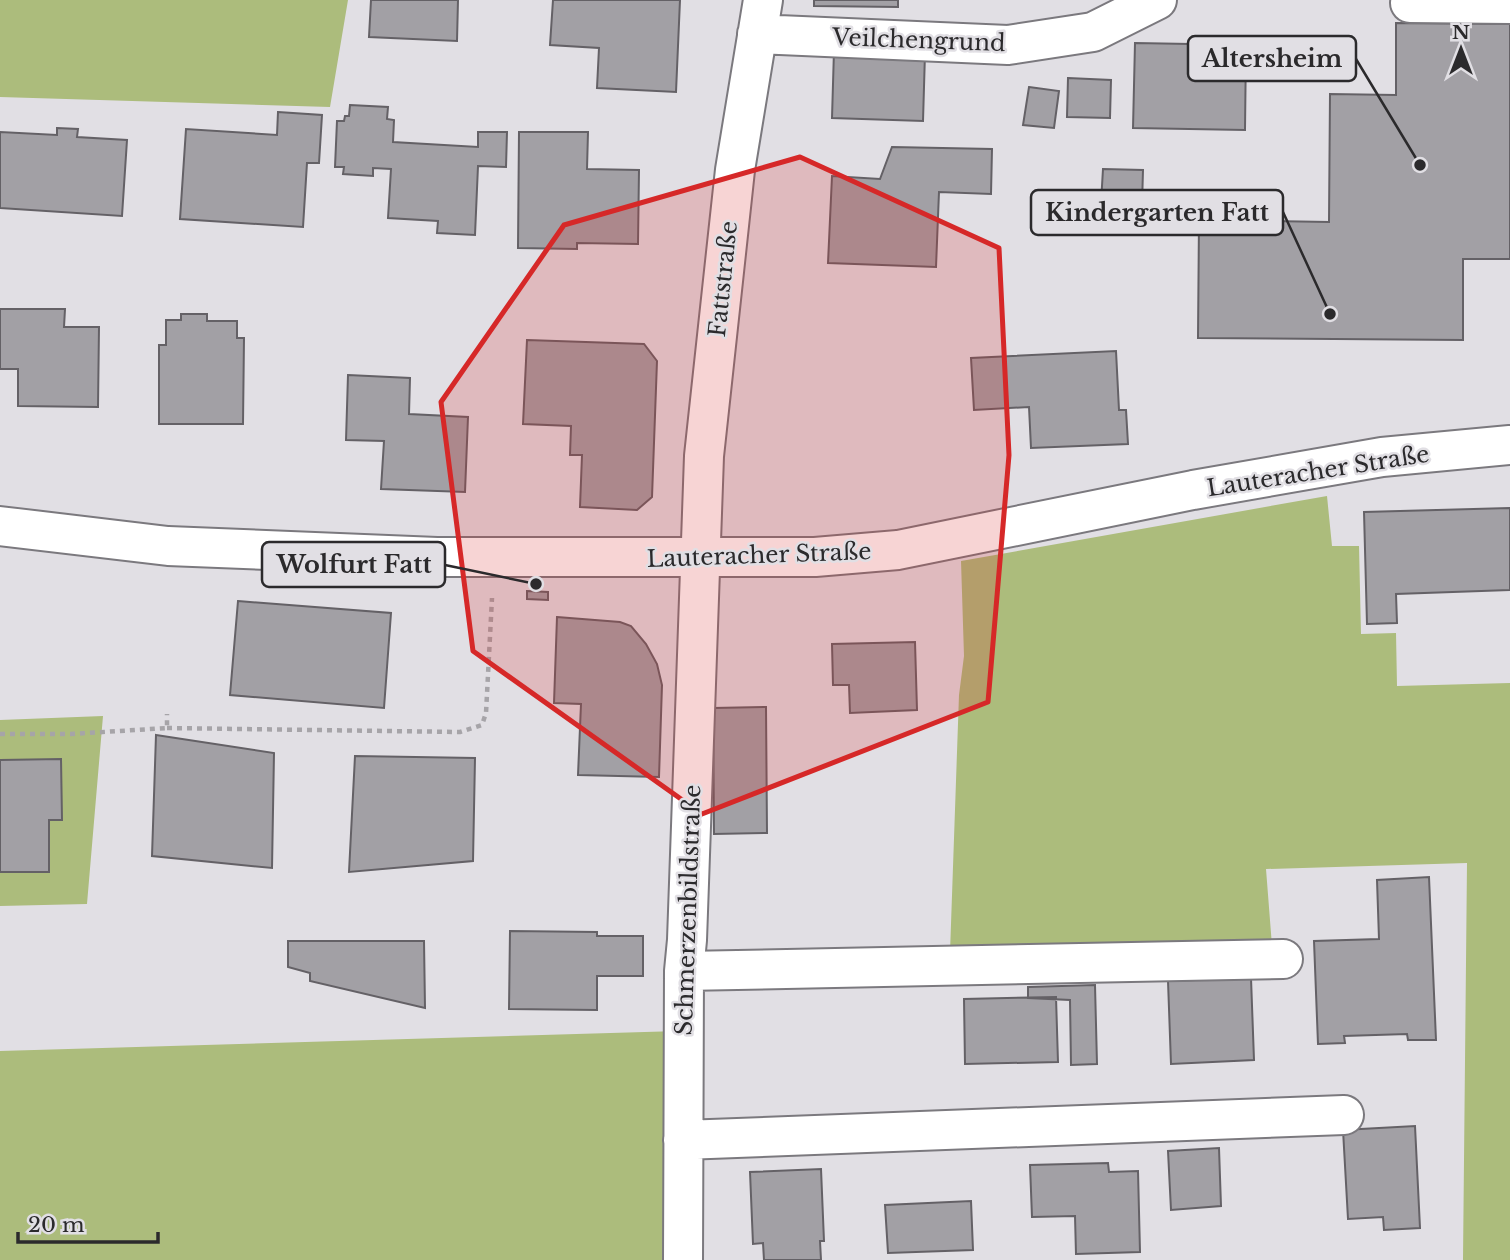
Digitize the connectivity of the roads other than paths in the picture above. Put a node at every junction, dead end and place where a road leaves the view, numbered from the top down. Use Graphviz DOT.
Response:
graph roads {
  1 [pos="1157,0"];
  2 [pos="1410,3"];
  3 [pos="1510,4"];
  4 [pos="760,17"];
  5 [pos="1510,445"];
  6 [pos="0,526"];
  7 [pos="700,559"];
  8 [pos="1283,959"];
  9 [pos="684,971"];
  10 [pos="1344,1115"];
  11 [pos="683,1140"];
  12 [pos="683,1260"];
  1 -- 4 [label="street, Veilchengrund"];
  2 -- 3 [label="street"];
  4 -- 7 [label="street, Fattstraße"];
  5 -- 7 [label="street, Lauteracher Straße"];
  6 -- 7 [label="street, Lauteracher Straße"];
  7 -- 9 [label="street, Schmerzenbildstraße"];
  8 -- 9 [label="street"];
  9 -- 11 [label="street, Schmerzenbildstraße"];
  10 -- 11 [label="street"];
  11 -- 12 [label="street, Schmerzenbildstraße"];
}
